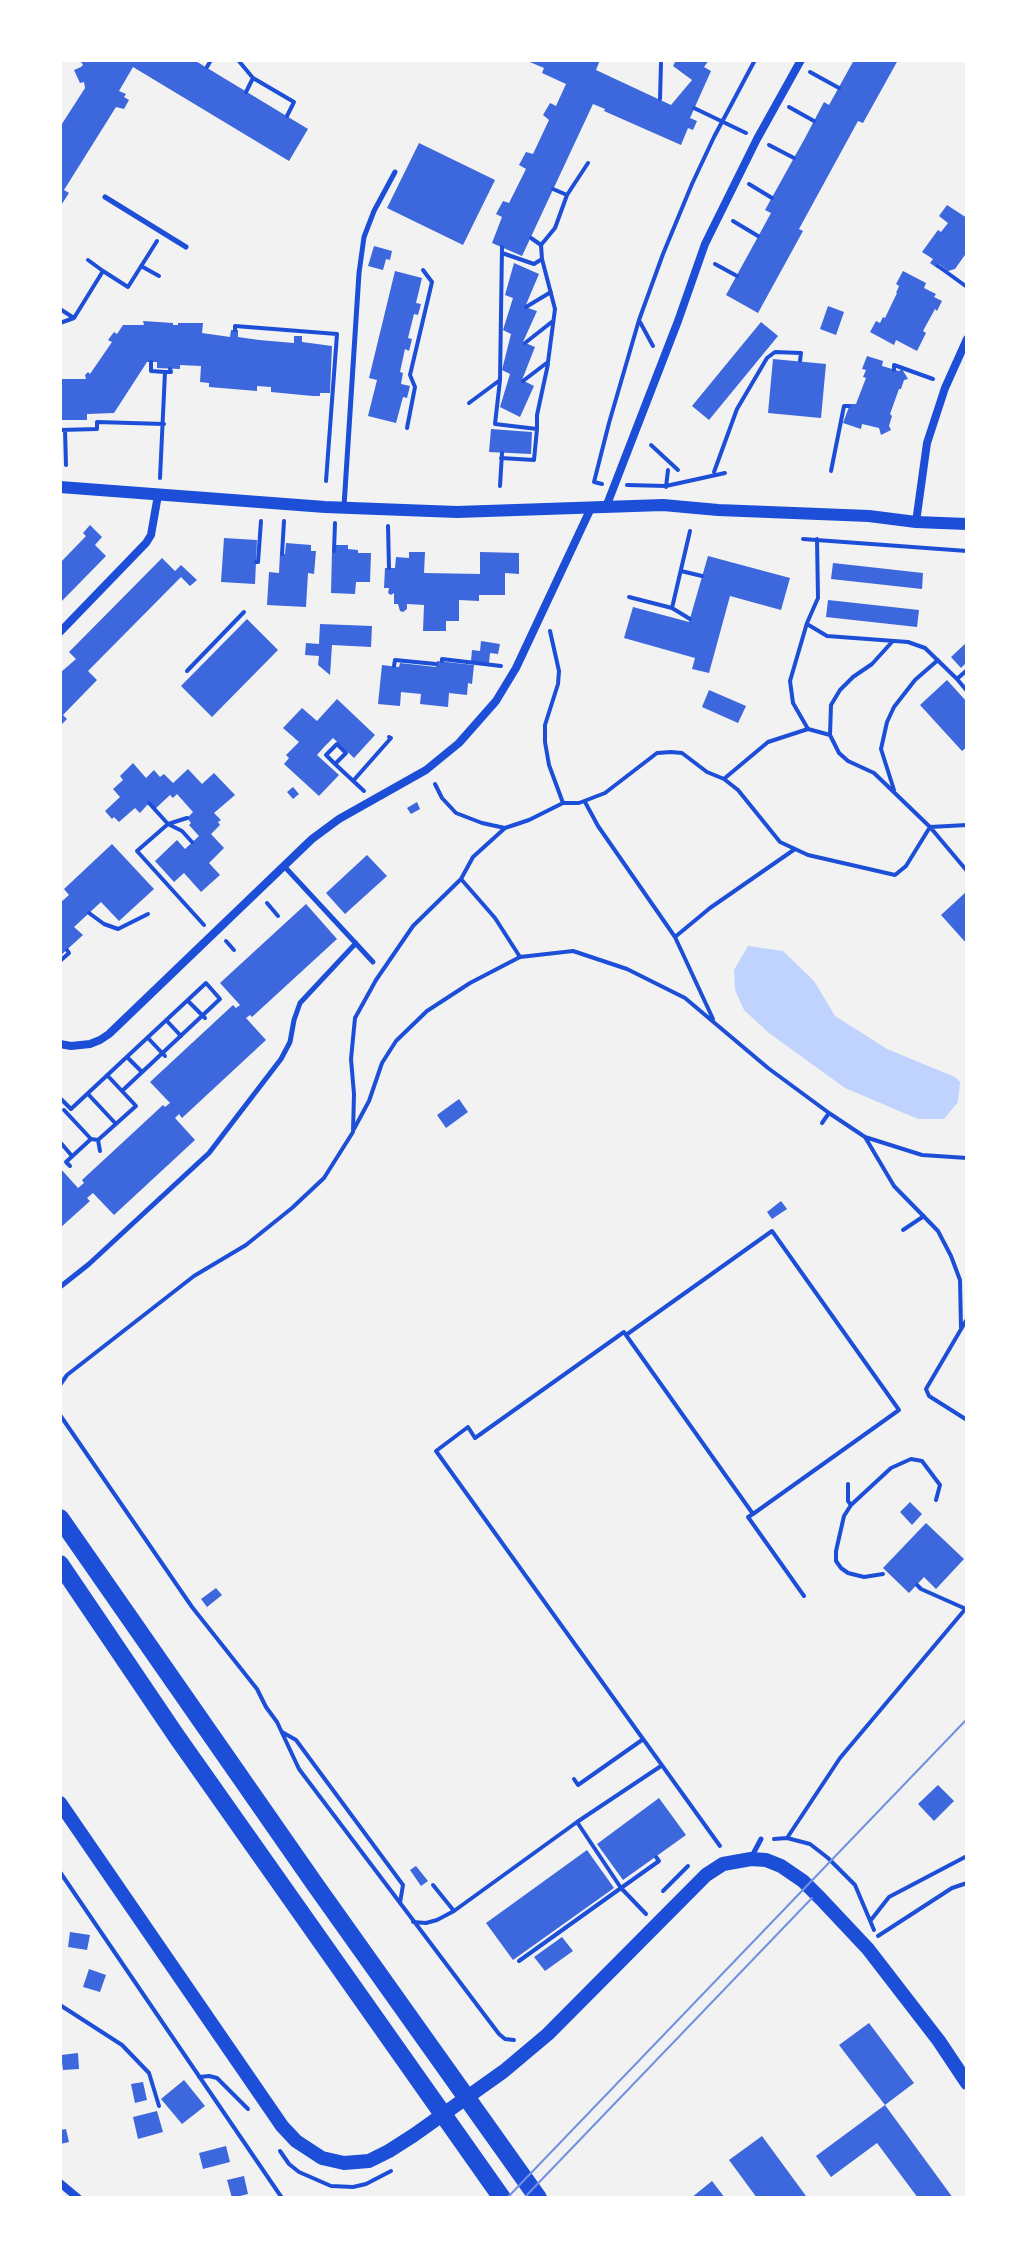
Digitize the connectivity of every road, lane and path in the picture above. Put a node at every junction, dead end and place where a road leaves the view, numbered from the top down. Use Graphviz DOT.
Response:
graph roads {
  1 [pos="211,60"];
  2 [pos="238,60"];
  3 [pos="755,60"];
  4 [pos="801,60"];
  5 [pos="661,63"];
  6 [pos="207,67"];
  7 [pos="808,71"];
  8 [pos="253,78"];
  9 [pos="839,88"];
  10 [pos="246,92"];
  11 [pos="660,99"];
  12 [pos="789,107"];
  13 [pos="694,108"];
  14 [pos="287,116"];
  15 [pos="723,120"];
  16 [pos="814,121"];
  17 [pos="757,139"];
  18 [pos="769,145"];
  19 [pos="794,158"];
  20 [pos="588,163"];
  21 [pos="395,172"];
  22 [pos="749,184"];
  23 [pos="553,189"];
  24 [pos="567,195"];
  25 [pos="105,197"];
  26 [pos="772,198"];
  27 [pos="733,221"];
  28 [pos="758,236"];
  29 [pos="531,238"];
  30 [pos="157,240"];
  31 [pos="541,245"];
  32 [pos="186,247"];
  33 [pos="542,259"];
  34 [pos="88,260"];
  35 [pos="715,264"];
  36 [pos="141,266"];
  37 [pos="938,266"];
  38 [pos="423,270"];
  39 [pos="103,271"];
  40 [pos="159,276"];
  41 [pos="737,276"];
  42 [pos="967,287"];
  43 [pos="551,292"];
  44 [pos="526,307"];
  45 [pos="60,309"];
  46 [pos="74,318"];
  47 [pos="639,320"];
  48 [pos="553,321"];
  49 [pos="60,323"];
  50 [pos="235,330"];
  51 [pos="967,339"];
  52 [pos="525,343"];
  53 [pos="800,361"];
  54 [pos="151,362"];
  55 [pos="548,362"];
  56 [pos="662,363"];
  57 [pos="894,370"];
  58 [pos="935,379"];
  59 [pos="500,380"];
  60 [pos="523,381"];
  61 [pos="469,403"];
  62 [pos="849,406"];
  63 [pos="97,414"];
  64 [pos="97,422"];
  65 [pos="164,424"];
  66 [pos="407,428"];
  67 [pos="537,429"];
  68 [pos="62,430"];
  69 [pos="651,445"];
  70 [pos="66,465"];
  71 [pos="668,470"];
  72 [pos="678,470"];
  73 [pos="831,471"];
  74 [pos="714,472"];
  75 [pos="725,473"];
  76 [pos="160,478"];
  77 [pos="326,481"];
  78 [pos="616,484"];
  79 [pos="500,486"];
  80 [pos="666,486"];
  81 [pos="60,487"];
  82 [pos="158,495"];
  83 [pos="344,507"];
  84 [pos="606,507"];
  85 [pos="591,508"];
  86 [pos="261,521"];
  87 [pos="284,521"];
  88 [pos="916,522"];
  89 [pos="335,523"];
  90 [pos="967,524"];
  91 [pos="388,525"];
  92 [pos="690,531"];
  93 [pos="803,539"];
  94 [pos="820,540"];
  95 [pos="966,550"];
  96 [pos="334,551"];
  97 [pos="282,554"];
  98 [pos="256,562"];
  99 [pos="389,568"];
  100 [pos="681,571"];
  101 [pos="702,576"];
  102 [pos="629,597"];
  103 [pos="651,603"];
  104 [pos="672,608"];
  105 [pos="648,611"];
  106 [pos="244,612"];
  107 [pos="690,619"];
  108 [pos="807,623"];
  109 [pos="550,631"];
  110 [pos="60,632"];
  111 [pos="894,641"];
  112 [pos="938,660"];
  113 [pos="394,666"];
  114 [pos="516,668"];
  115 [pos="967,670"];
  116 [pos="187,671"];
  117 [pos="957,679"];
  118 [pos="967,691"];
  119 [pos="808,729"];
  120 [pos="830,735"];
  121 [pos="389,737"];
  122 [pos="325,746"];
  123 [pos="330,751"];
  124 [pos="335,764"];
  125 [pos="724,779"];
  126 [pos="353,781"];
  127 [pos="435,784"];
  128 [pos="895,792"];
  129 [pos="373,800"];
  130 [pos="585,802"];
  131 [pos="149,803"];
  132 [pos="563,803"];
  133 [pos="187,818"];
  134 [pos="168,824"];
  135 [pos="967,825"];
  136 [pos="930,827"];
  137 [pos="505,828"];
  138 [pos="192,842"];
  139 [pos="795,849"];
  140 [pos="283,865"];
  141 [pos="967,871"];
  142 [pos="461,879"];
  143 [pos="60,890"];
  144 [pos="60,898"];
  145 [pos="267,903"];
  146 [pos="89,913"];
  147 [pos="148,914"];
  148 [pos="278,916"];
  149 [pos="213,935"];
  150 [pos="675,937"];
  151 [pos="226,941"];
  152 [pos="356,943"];
  153 [pos="67,950"];
  154 [pos="234,950"];
  155 [pos="520,957"];
  156 [pos="60,961"];
  157 [pos="373,962"];
  158 [pos="188,1001"];
  159 [pos="204,1017"];
  160 [pos="166,1020"];
  161 [pos="713,1022"];
  162 [pos="181,1036"];
  163 [pos="148,1038"];
  164 [pos="60,1044"];
  165 [pos="164,1055"];
  166 [pos="127,1057"];
  167 [pos="142,1072"];
  168 [pos="107,1075"];
  169 [pos="122,1091"];
  170 [pos="88,1094"];
  171 [pos="60,1098"];
  172 [pos="64,1111"];
  173 [pos="131,1111"];
  174 [pos="829,1113"];
  175 [pos="136,1116"];
  176 [pos="822,1123"];
  177 [pos="116,1124"];
  178 [pos="353,1132"];
  179 [pos="865,1137"];
  180 [pos="91,1139"];
  181 [pos="98,1140"];
  182 [pos="60,1142"];
  183 [pos="100,1151"];
  184 [pos="72,1156"];
  185 [pos="967,1158"];
  186 [pos="70,1166"];
  187 [pos="924,1216"];
  188 [pos="903,1230"];
  189 [pos="60,1287"];
  190 [pos="967,1319"];
  191 [pos="961,1328"];
  192 [pos="626,1335"];
  193 [pos="60,1385"];
  194 [pos="60,1415"];
  195 [pos="967,1420"];
  196 [pos="848,1484"];
  197 [pos="936,1500"];
  198 [pos="851,1505"];
  199 [pos="753,1514"];
  200 [pos="60,1518"];
  201 [pos="60,1564"];
  202 [pos="883,1574"];
  203 [pos="917,1585"];
  204 [pos="804,1596"];
  205 [pos="966,1608"];
  206 [pos="280,1731"];
  207 [pos="642,1740"];
  208 [pos="661,1766"];
  209 [pos="574,1779"];
  210 [pos="60,1803"];
  211 [pos="577,1822"];
  212 [pos="787,1838"];
  213 [pos="761,1839"];
  214 [pos="712,1850"];
  215 [pos="967,1856"];
  216 [pos="656,1857"];
  217 [pos="751,1859"];
  218 [pos="697,1860"];
  219 [pos="60,1872"];
  220 [pos="967,1883"];
  221 [pos="433,1885"];
  222 [pos="621,1888"];
  223 [pos="660,1895"];
  224 [pos="653,1904"];
  225 [pos="400,1905"];
  226 [pos="454,1911"];
  227 [pos="646,1914"];
  228 [pos="871,1920"];
  229 [pos="413,1922"];
  230 [pos="639,1922"];
  231 [pos="855,1936"];
  232 [pos="519,1961"];
  233 [pos="60,2005"];
  234 [pos="521,2040"];
  235 [pos="967,2083"];
  236 [pos="159,2106"];
  237 [pos="499,2145"];
  238 [pos="60,2183"];
  239 [pos="78,2198"];
  240 [pos="282,2198"];
  241 [pos="502,2198"];
  242 [pos="538,2198"];
  243 [pos="547,2198"];
  1 -- 6 [label="path"];
  2 -- 8 [label="path"];
  3 -- 15 [label="path"];
  4 -- 17 [label="street"];
  5 -- 11 [label="path"];
  7 -- 9 [label="path"];
  8 -- 10 [label="path"];
  8 -- 14 [label="path"];
  12 -- 16 [label="path"];
  13 -- 15 [label="path"];
  15 -- 17 [label="path"];
  15 -- 47 [label="path"];
  17 -- 56 [label="street"];
  18 -- 19 [label="path"];
  20 -- 24 [label="path"];
  21 -- 83 [label="lane"];
  22 -- 26 [label="path"];
  23 -- 24 [label="path"];
  24 -- 31 [label="path"];
  25 -- 32 [label="lane"];
  27 -- 28 [label="path"];
  29 -- 31 [label="path"];
  30 -- 36 [label="path"];
  31 -- 33 [label="path"];
  33 -- 43 [label="path"];
  33 -- 59 [label="path"];
  34 -- 39 [label="path"];
  35 -- 41 [label="path"];
  36 -- 39 [label="path"];
  36 -- 40 [label="path"];
  37 -- 42 [label="path"];
  38 -- 66 [label="path"];
  39 -- 46 [label="path"];
  43 -- 44 [label="path"];
  43 -- 48 [label="path"];
  45 -- 46 [label="path"];
  46 -- 49 [label="path"];
  47 -- 56 [label="path"];
  47 -- 78 [label="path"];
  48 -- 52 [label="path"];
  48 -- 55 [label="path"];
  50 -- 77 [label="path"];
  51 -- 88 [label="street"];
  53 -- 74 [label="path"];
  54 -- 65 [label="path"];
  55 -- 60 [label="path"];
  55 -- 67 [label="path"];
  56 -- 78 [label="street"];
  57 -- 58 [label="path"];
  59 -- 61 [label="path"];
  59 -- 67 [label="path"];
  62 -- 73 [label="path"];
  63 -- 64 [label="path"];
  64 -- 65 [label="path"];
  64 -- 68 [label="path"];
  65 -- 76 [label="path"];
  67 -- 79 [label="path"];
  68 -- 70 [label="path"];
  69 -- 72 [label="path"];
  71 -- 80 [label="path"];
  75 -- 80 [label="path"];
  78 -- 80 [label="path"];
  78 -- 84 [label="street"];
  81 -- 82 [label="street"];
  82 -- 83 [label="street"];
  82 -- 110 [label="street"];
  83 -- 85 [label="street"];
  84 -- 85 [label="street"];
  84 -- 88 [label="street"];
  85 -- 114 [label="street"];
  86 -- 98 [label="path"];
  87 -- 97 [label="path"];
  88 -- 90 [label="street"];
  89 -- 96 [label="path"];
  91 -- 99 [label="path"];
  92 -- 100 [label="path"];
  93 -- 94 [label="path"];
  94 -- 95 [label="path"];
  94 -- 108 [label="path"];
  100 -- 101 [label="path"];
  100 -- 104 [label="path"];
  102 -- 103 [label="path"];
  103 -- 104 [label="path"];
  103 -- 105 [label="path"];
  104 -- 107 [label="path"];
  106 -- 116 [label="path"];
  108 -- 111 [label="path"];
  108 -- 119 [label="path"];
  109 -- 132 [label="path"];
  111 -- 112 [label="path"];
  111 -- 120 [label="path"];
  112 -- 117 [label="path"];
  112 -- 128 [label="path"];
  113 -- 114 [label="path"];
  114 -- 129 [label="street"];
  115 -- 117 [label="path"];
  117 -- 118 [label="path"];
  119 -- 120 [label="path"];
  119 -- 125 [label="path"];
  120 -- 128 [label="path"];
  121 -- 126 [label="path"];
  122 -- 123 [label="path"];
  123 -- 124 [label="path"];
  123 -- 124 [label="path"];
  124 -- 126 [label="path"];
  125 -- 130 [label="path"];
  125 -- 139 [label="path"];
  126 -- 129 [label="path"];
  127 -- 137 [label="path"];
  128 -- 136 [label="path"];
  129 -- 140 [label="street"];
  130 -- 132 [label="path"];
  130 -- 150 [label="path"];
  131 -- 134 [label="path"];
  132 -- 137 [label="path"];
  133 -- 134 [label="path"];
  134 -- 138 [label="path"];
  134 -- 149 [label="path"];
  135 -- 136 [label="path"];
  136 -- 139 [label="path"];
  136 -- 141 [label="path"];
  137 -- 142 [label="path"];
  139 -- 150 [label="path"];
  140 -- 149 [label="street"];
  140 -- 152 [label="lane"];
  142 -- 155 [label="path"];
  142 -- 178 [label="path"];
  143 -- 144 [label="path"];
  145 -- 148 [label="path"];
  146 -- 147 [label="path"];
  149 -- 164 [label="street"];
  150 -- 161 [label="path"];
  151 -- 154 [label="path"];
  152 -- 157 [label="lane"];
  152 -- 189 [label="lane"];
  153 -- 156 [label="path"];
  155 -- 161 [label="path"];
  155 -- 178 [label="path"];
  158 -- 159 [label="path"];
  158 -- 159 [label="path"];
  158 -- 160 [label="path"];
  159 -- 162 [label="path"];
  160 -- 162 [label="path"];
  160 -- 163 [label="path"];
  161 -- 174 [label="path"];
  162 -- 165 [label="path"];
  163 -- 165 [label="path"];
  163 -- 166 [label="path"];
  165 -- 167 [label="path"];
  166 -- 167 [label="path"];
  166 -- 168 [label="path"];
  167 -- 169 [label="path"];
  168 -- 169 [label="path"];
  168 -- 170 [label="path"];
  169 -- 173 [label="path"];
  170 -- 172 [label="path"];
  170 -- 177 [label="path"];
  171 -- 172 [label="path"];
  172 -- 180 [label="path"];
  173 -- 175 [label="path"];
  173 -- 177 [label="path"];
  174 -- 176 [label="path"];
  174 -- 179 [label="path"];
  177 -- 181 [label="path"];
  178 -- 193 [label="path"];
  179 -- 185 [label="path"];
  179 -- 187 [label="path"];
  180 -- 181 [label="path"];
  180 -- 184 [label="path"];
  181 -- 183 [label="path"];
  182 -- 184 [label="path"];
  184 -- 186 [label="path"];
  187 -- 188 [label="path"];
  187 -- 191 [label="path"];
  190 -- 191 [label="path"];
  191 -- 195 [label="path"];
  192 -- 199 [label="path"];
  192 -- 199 [label="path"];
  192 -- 207 [label="path"];
  194 -- 206 [label="path"];
  196 -- 198 [label="path"];
  197 -- 198 [label="path"];
  198 -- 202 [label="path"];
  199 -- 204 [label="path"];
  200 -- 237 [label="highway"];
  201 -- 241 [label="highway"];
  203 -- 205 [label="path"];
  205 -- 212 [label="path"];
  206 -- 225 [label="path"];
  206 -- 225 [label="path"];
  207 -- 208 [label="path"];
  207 -- 209 [label="path"];
  208 -- 211 [label="path"];
  208 -- 214 [label="path"];
  210 -- 217 [label="main road"];
  211 -- 222 [label="path"];
  211 -- 226 [label="path"];
  212 -- 213 [label="path"];
  212 -- 228 [label="path"];
  213 -- 217 [label="lane"];
  215 -- 228 [label="path"];
  216 -- 222 [label="path"];
  217 -- 231 [label="main road"];
  218 -- 223 [label="path"];
  219 -- 240 [label="path"];
  220 -- 228 [label="path"];
  221 -- 226 [label="path"];
  222 -- 227 [label="path"];
  222 -- 232 [label="path"];
  224 -- 227 [label="path"];
  225 -- 229 [label="path"];
  226 -- 229 [label="path"];
  227 -- 230 [label="path"];
  228 -- 231 [label="path"];
  229 -- 234 [label="path"];
  231 -- 235 [label="main road"];
  233 -- 236 [label="path"];
  237 -- 242 [label="highway"];
  237 -- 243 [label="highway"];
  238 -- 239 [label="street"];
}
